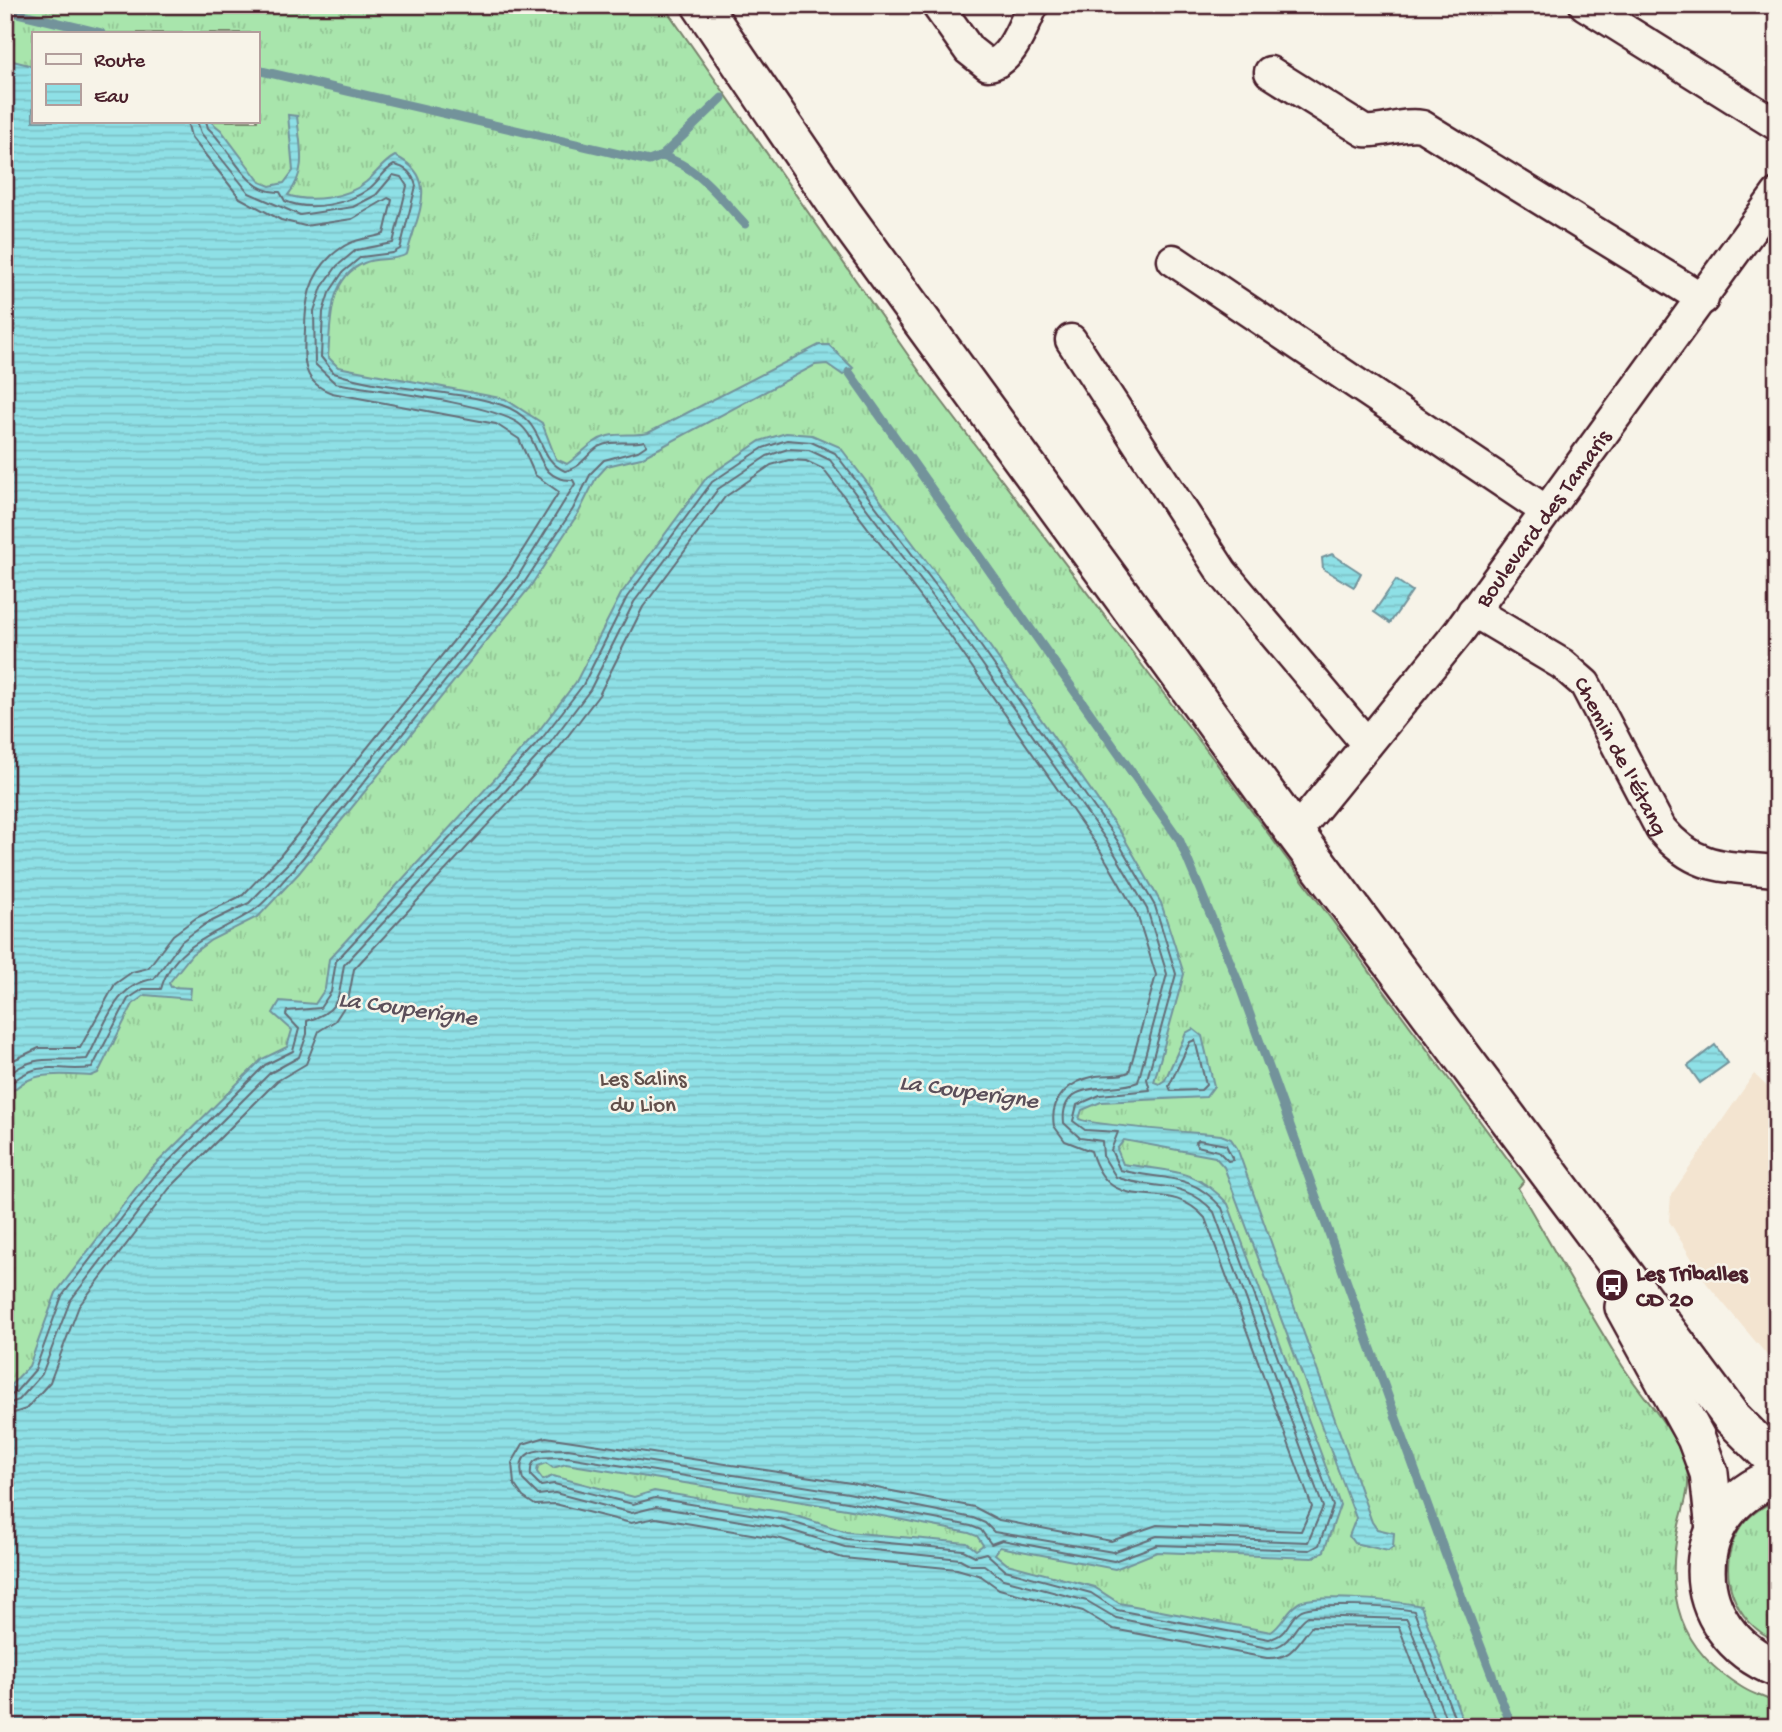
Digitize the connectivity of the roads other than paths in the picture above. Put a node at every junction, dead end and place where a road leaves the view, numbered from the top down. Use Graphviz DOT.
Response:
graph roads {
  1 [pos="701,5"];
  2 [pos="937,5"];
  3 [pos="1033,5"];
  4 [pos="1585,5"];
  5 [pos="1270,72"];
  6 [pos="1777,125"];
  7 [pos="1777,194"];
  8 [pos="1173,260"];
  9 [pos="1703,299"];
  10 [pos="1071,340"];
  11 [pos="1546,511"];
  12 [pos="1473,611"];
  13 [pos="1367,744"];
  14 [pos="1295,834"];
  15 [pos="1777,871"];
  16 [pos="1534,1152"];
  17 [pos="1777,1463"];
  18 [pos="1777,1477"];
  19 [pos="1715,1530"];
  20 [pos="1777,1668"];
  1 -- 14 [label="main road"];
  2 -- 3 [label="street"];
  4 -- 6 [label="street"];
  5 -- 9 [label="street"];
  7 -- 9 [label="street, Boulevard des Tamaris"];
  8 -- 11 [label="street"];
  9 -- 11 [label="street, Boulevard des Tamaris"];
  10 -- 13 [label="street"];
  11 -- 12 [label="street, Boulevard des Tamaris"];
  12 -- 13 [label="street, Boulevard des Tamaris"];
  12 -- 15 [label="street, Chemin de l'Étang"];
  13 -- 14 [label="street, Boulevard des Tamaris"];
  14 -- 16 [label="main road"];
  16 -- 17 [label="main road"];
  16 -- 19 [label="main road"];
  18 -- 19 [label="main road"];
  19 -- 20 [label="main road"];
}
